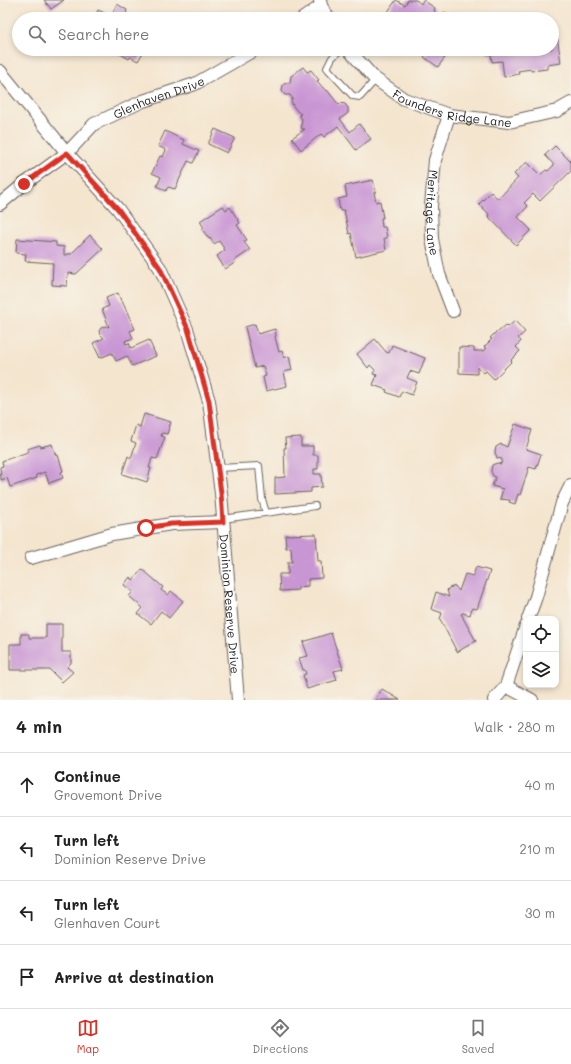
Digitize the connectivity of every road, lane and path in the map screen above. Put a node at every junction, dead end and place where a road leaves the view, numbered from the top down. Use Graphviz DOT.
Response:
graph roads {
  1 [pos="321,3"];
  2 [pos="310,12"];
  3 [pos="326,12"];
  4 [pos="244,56"];
  5 [pos="334,56"];
  6 [pos="355,56"];
  7 [pos="0,71"];
  8 [pos="376,79"];
  9 [pos="571,103"];
  10 [pos="449,114"];
  11 [pos="67,153"];
  12 [pos="0,204"];
  13 [pos="453,311"];
  14 [pos="218,468"];
  15 [pos="571,485"];
  16 [pos="314,506"];
  17 [pos="266,513"];
  18 [pos="223,521"];
  19 [pos="31,558"];
  20 [pos="529,616"];
  21 [pos="523,635"];
  22 [pos="506,686"];
  23 [pos="238,700"];
  24 [pos="494,700"];
  25 [pos="532,700"];
  1 -- 2 [label="street"];
  1 -- 3 [label="street"];
  4 -- 11 [label="street, Glenhaven Drive"];
  5 -- 8 [label="lane"];
  6 -- 8 [label="street, Founders Ridge Lane"];
  7 -- 11 [label="street, Dominion Reserve Drive"];
  8 -- 10 [label="street, Founders Ridge Lane"];
  9 -- 10 [label="street, Founders Ridge Lane"];
  10 -- 13 [label="street, Meritage Lane"];
  11 -- 12 [label="street, Glenhaven Drive"];
  11 -- 14 [label="street, Dominion Reserve Drive"];
  14 -- 17 [label="lane"];
  14 -- 18 [label="street, Dominion Reserve Drive"];
  15 -- 20 [label="street"];
  16 -- 17 [label="lane"];
  17 -- 18 [label="lane"];
  18 -- 19 [label="street"];
  18 -- 23 [label="street, Dominion Reserve Drive"];
  21 -- 22 [label="street"];
  22 -- 24 [label="street"];
  22 -- 25 [label="street"];
}
